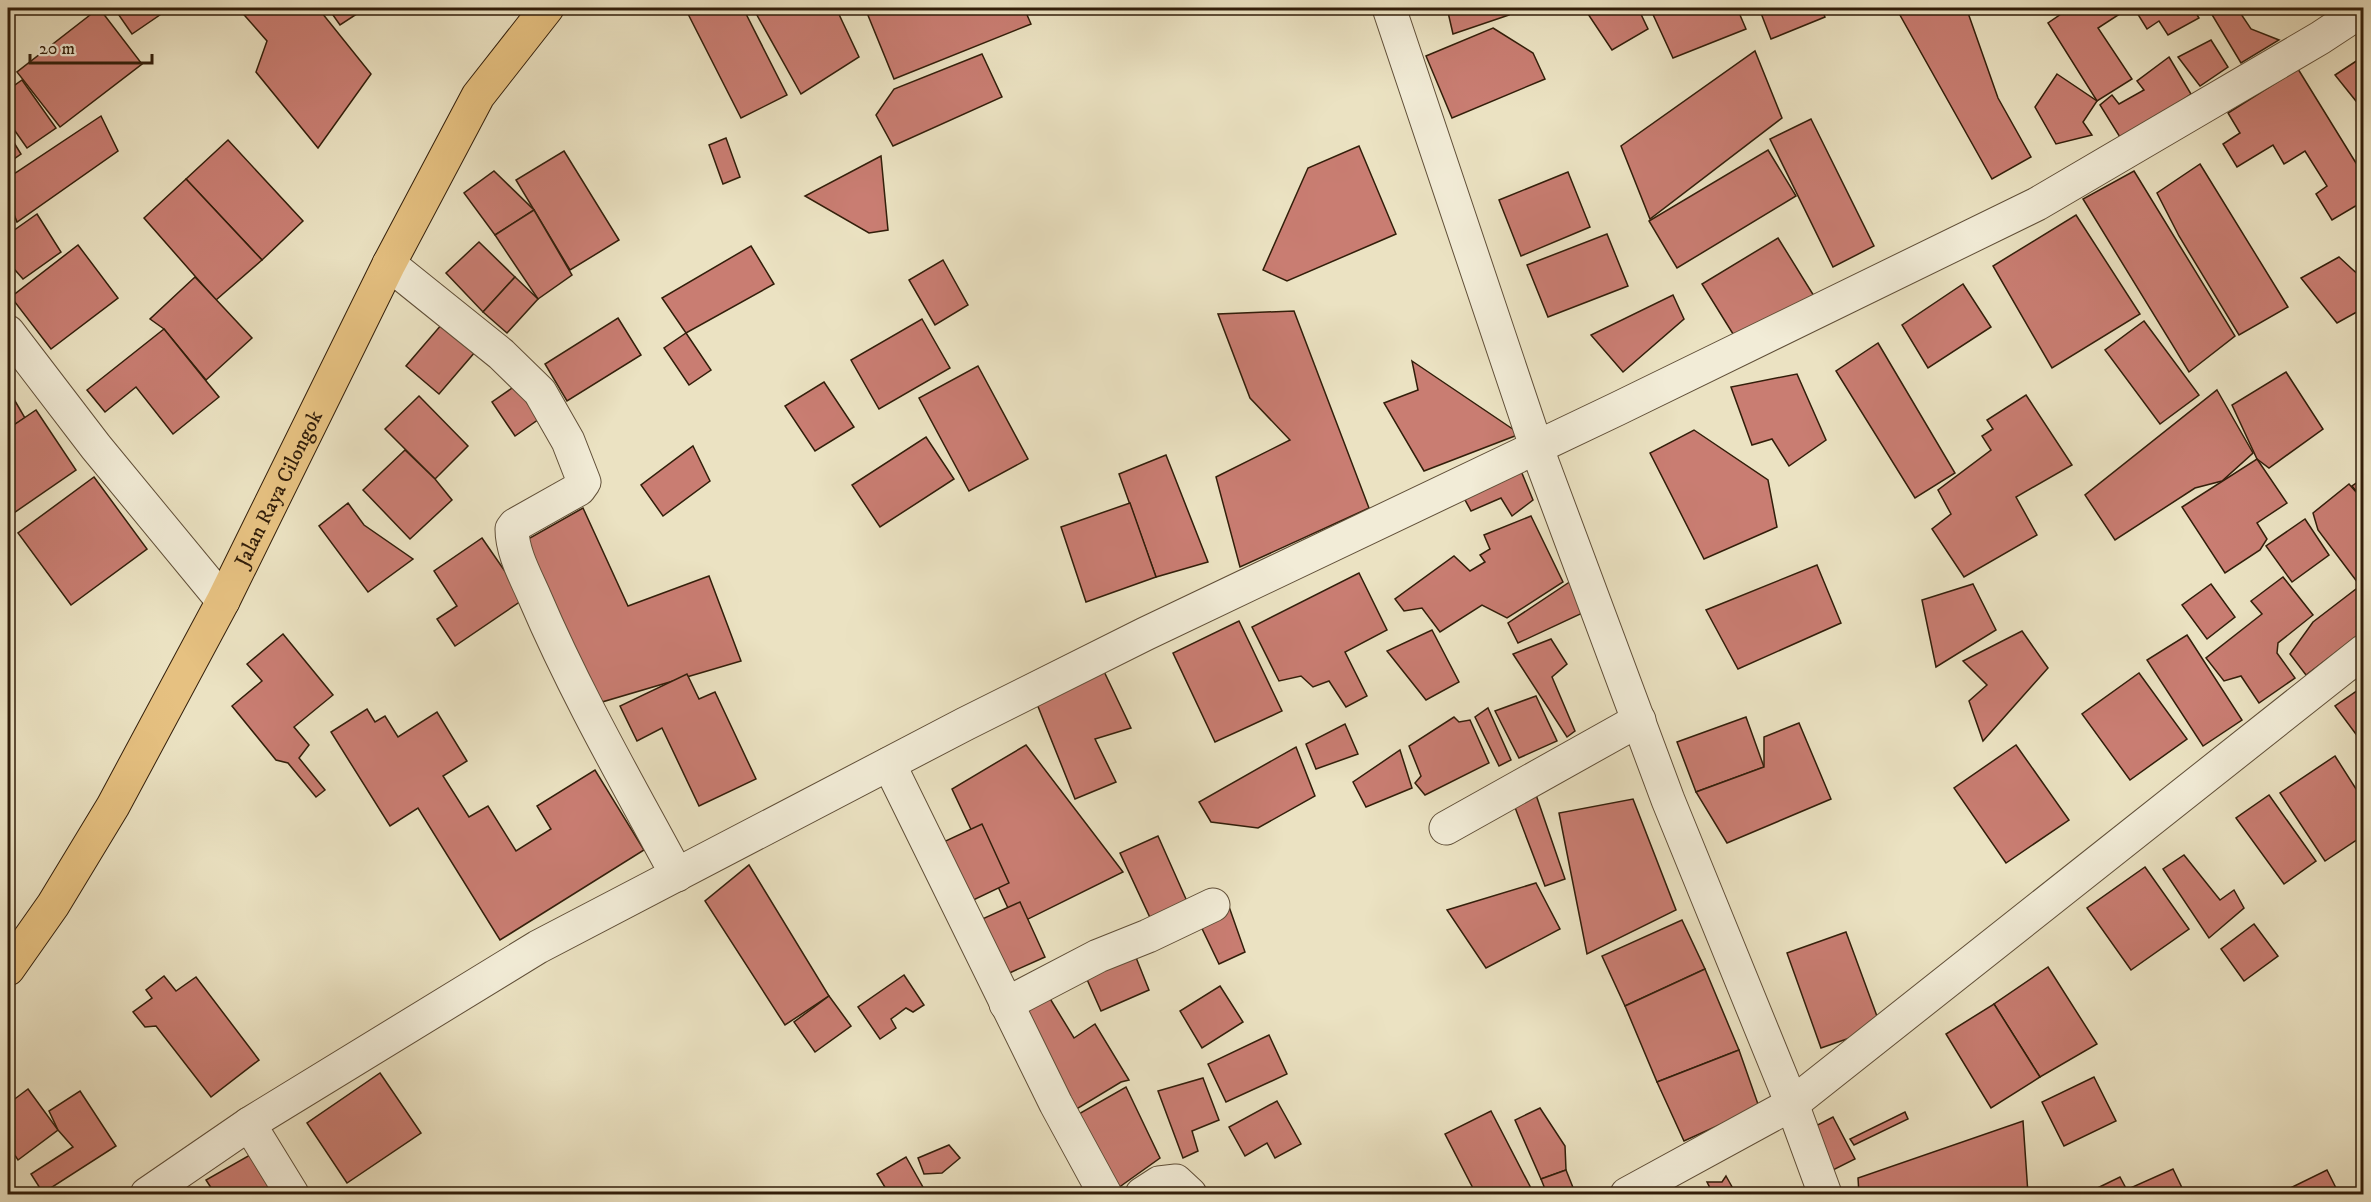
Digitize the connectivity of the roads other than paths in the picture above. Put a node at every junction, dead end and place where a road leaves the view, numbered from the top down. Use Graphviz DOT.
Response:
graph roads {
  1 [pos="547,8"];
  2 [pos="1389,8"];
  3 [pos="2364,9"];
  4 [pos="389,264"];
  5 [pos="8,332"];
  6 [pos="1536,446"];
  7 [pos="223,601"];
  8 [pos="2364,651"];
  9 [pos="1639,720"];
  10 [pos="889,764"];
  11 [pos="1446,828"];
  12 [pos="677,875"];
  13 [pos="1213,904"];
  14 [pos="8,969"];
  15 [pos="1006,1004"];
  16 [pos="1792,1104"];
  17 [pos="249,1124"];
  18 [pos="147,1194"];
  19 [pos="292,1194"];
  20 [pos="1105,1194"];
  21 [pos="1142,1194"];
  22 [pos="1190,1194"];
  23 [pos="1627,1194"];
  24 [pos="1825,1194"];
  1 -- 4 [label="highway, Jalan Raya Cilongok"];
  2 -- 6 [label="street"];
  3 -- 6 [label="street"];
  4 -- 7 [label="highway, Jalan Raya Cilongok"];
  4 -- 12 [label="street"];
  5 -- 7 [label="street"];
  6 -- 9 [label="street"];
  6 -- 10 [label="street"];
  7 -- 14 [label="highway, Jalan Raya Cilongok"];
  8 -- 16 [label="street"];
  9 -- 11 [label="street"];
  9 -- 16 [label="street"];
  10 -- 12 [label="street"];
  10 -- 15 [label="street"];
  12 -- 17 [label="street"];
  13 -- 15 [label="street"];
  15 -- 20 [label="street"];
  16 -- 23 [label="street"];
  16 -- 24 [label="street"];
  17 -- 18 [label="street"];
  17 -- 19 [label="street"];
  21 -- 22 [label="street"];
}
